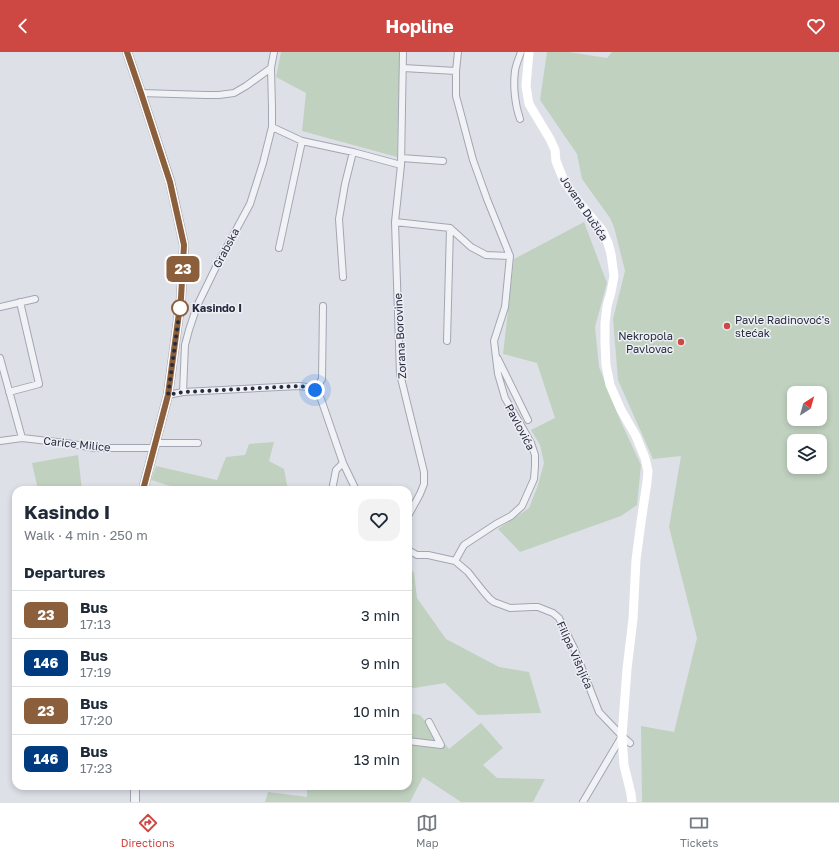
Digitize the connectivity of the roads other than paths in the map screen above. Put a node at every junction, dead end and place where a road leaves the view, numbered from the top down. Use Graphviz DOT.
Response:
graph roads {
  1 [pos="127,52"];
  2 [pos="274,52"];
  3 [pos="403,52"];
  4 [pos="458,52"];
  5 [pos="521,52"];
  6 [pos="529,52"];
  7 [pos="271,68"];
  8 [pos="403,68"];
  9 [pos="456,71"];
  10 [pos="141,93"];
  11 [pos="520,119"];
  12 [pos="272,127"];
  13 [pos="302,141"];
  14 [pos="353,152"];
  15 [pos="401,161"];
  16 [pos="443,161"];
  17 [pos="395,222"];
  18 [pos="450,228"];
  19 [pos="279,248"];
  20 [pos="510,256"];
  21 [pos="343,277"];
  22 [pos="35,299"];
  23 [pos="20,302"];
  24 [pos="323,306"];
  25 [pos="0,307"];
  26 [pos="446,341"];
  27 [pos="496,355"];
  28 [pos="0,358"];
  29 [pos="315,390"];
  30 [pos="9,392"];
  31 [pos="183,392"];
  32 [pos="168,395"];
  33 [pos="528,420"];
  34 [pos="22,438"];
  35 [pos="0,441"];
  36 [pos="198,443"];
  37 [pos="155,446"];
  38 [pos="343,463"];
  39 [pos="144,486"];
  40 [pos="333,486"];
  41 [pos="354,486"];
  42 [pos="412,509"];
  43 [pos="412,552"];
  44 [pos="455,561"];
  45 [pos="429,722"];
  46 [pos="622,736"];
  47 [pos="412,742"];
  48 [pos="630,742"];
  49 [pos="135,790"];
  50 [pos="135,802"];
  51 [pos="583,802"];
  52 [pos="632,802"];
  1 -- 10 [label="street"];
  2 -- 7 [label="street, Grabska"];
  3 -- 8 [label="street, Zorana Borovine"];
  4 -- 9 [label="street, Pavlovića"];
  5 -- 11 [label="street"];
  6 -- 46 [label="main road, Jovana Dučića"];
  7 -- 10 [label="street"];
  7 -- 12 [label="street, Grabska"];
  8 -- 9 [label="street"];
  8 -- 15 [label="street, Zorana Borovine"];
  9 -- 20 [label="street, Pavlovića"];
  10 -- 32 [label="street"];
  12 -- 13 [label="street"];
  12 -- 31 [label="street, Grabska"];
  13 -- 14 [label="street"];
  13 -- 19 [label="street"];
  14 -- 15 [label="street"];
  14 -- 21 [label="street"];
  15 -- 16 [label="street"];
  15 -- 17 [label="street, Zorana Borovine"];
  17 -- 18 [label="street"];
  17 -- 42 [label="street, Zorana Borovine"];
  18 -- 20 [label="street"];
  18 -- 26 [label="street"];
  20 -- 27 [label="street, Pavlovića"];
  22 -- 23 [label="street"];
  23 -- 25 [label="street"];
  23 -- 30 [label="street"];
  24 -- 29 [label="street"];
  27 -- 33 [label="street, Pavlovića"];
  27 -- 44 [label="street, Pavlovića"];
  28 -- 30 [label="street"];
  29 -- 31 [label="street"];
  29 -- 38 [label="street"];
  30 -- 34 [label="street"];
  31 -- 32 [label="street"];
  32 -- 37 [label="street"];
  34 -- 35 [label="street, Carice Milice"];
  34 -- 37 [label="street, Carice Milice"];
  36 -- 37 [label="street, Carice Milice"];
  37 -- 39 [label="street"];
  38 -- 40 [label="street"];
  38 -- 41 [label="street"];
  43 -- 44 [label="street, Filipa Višnjića"];
  44 -- 46 [label="street, Filipa Višnjića"];
  45 -- 47 [label="street"];
  46 -- 48 [label="street, Filipa Višnjića"];
  46 -- 51 [label="street"];
  46 -- 52 [label="main road"];
  49 -- 50 [label="street"];
}
